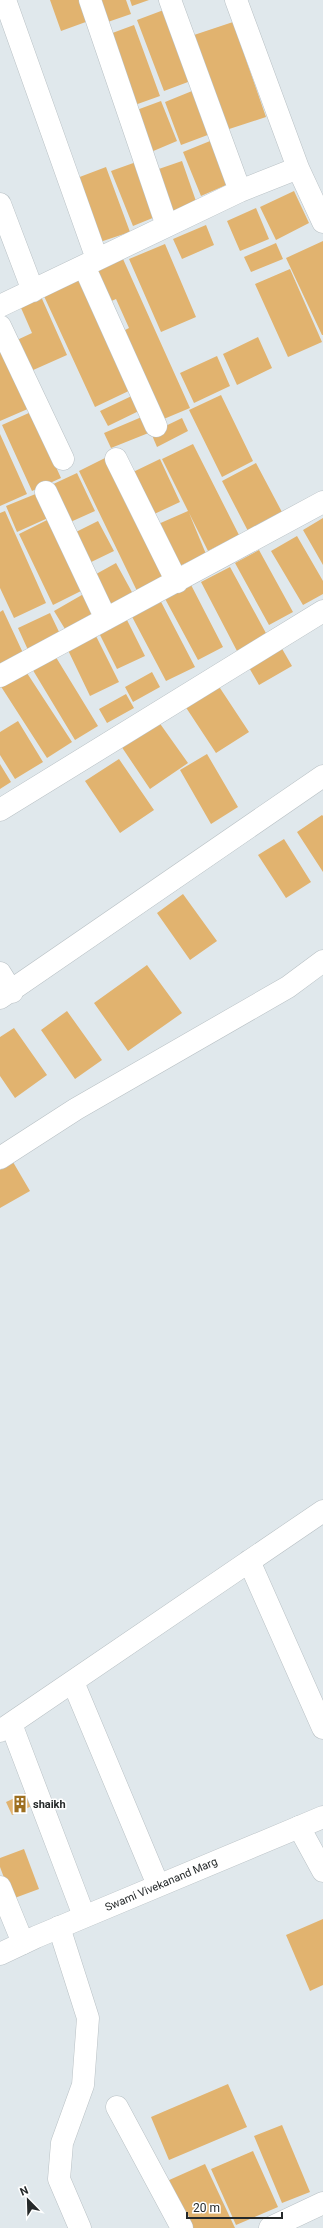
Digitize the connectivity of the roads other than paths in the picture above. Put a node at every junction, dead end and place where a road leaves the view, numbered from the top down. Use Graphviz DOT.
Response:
graph roads {
  1 [pos="5,0"];
  2 [pos="90,0"];
  3 [pos="170,0"];
  4 [pos="236,0"];
  5 [pos="298,168"];
  6 [pos="240,191"];
  7 [pos="0,204"];
  8 [pos="323,222"];
  9 [pos="167,226"];
  10 [pos="90,263"];
  11 [pos="33,290"];
  12 [pos="0,306"];
  13 [pos="0,326"];
  14 [pos="156,426"];
  15 [pos="116,459"];
  16 [pos="63,460"];
  17 [pos="46,492"];
  18 [pos="323,502"];
  19 [pos="177,582"];
  20 [pos="323,611"];
  21 [pos="106,620"];
  22 [pos="0,676"];
  23 [pos="323,776"];
  24 [pos="0,810"];
  25 [pos="323,961"];
  26 [pos="0,973"];
  27 [pos="6,995"];
  28 [pos="0,1158"];
  29 [pos="323,1511"];
  30 [pos="249,1561"];
  31 [pos="73,1682"];
  32 [pos="6,1728"];
  33 [pos="323,1728"];
  34 [pos="323,1817"];
  35 [pos="299,1826"];
  36 [pos="323,1871"];
  37 [pos="158,1885"];
  38 [pos="0,1887"];
  39 [pos="84,1916"];
  40 [pos="59,1927"];
  41 [pos="23,1943"];
  42 [pos="0,1954"];
  43 [pos="117,2107"];
  44 [pos="323,2203"];
  45 [pos="80,2228"];
  46 [pos="182,2228"];
  47 [pos="270,2228"];
  1 -- 10 [label="street"];
  2 -- 9 [label="street"];
  3 -- 6 [label="street"];
  4 -- 5 [label="street"];
  5 -- 6 [label="street"];
  5 -- 8 [label="street"];
  6 -- 9 [label="street"];
  7 -- 11 [label="street"];
  9 -- 10 [label="street"];
  10 -- 11 [label="street"];
  10 -- 14 [label="street"];
  11 -- 12 [label="street"];
  13 -- 16 [label="street"];
  15 -- 19 [label="street"];
  17 -- 21 [label="street"];
  18 -- 19 [label="street"];
  19 -- 21 [label="street"];
  20 -- 24 [label="street"];
  21 -- 22 [label="street"];
  23 -- 27 [label="street"];
  25 -- 28 [label="street"];
  26 -- 27 [label="street"];
  29 -- 30 [label="street"];
  30 -- 31 [label="street"];
  30 -- 33 [label="street"];
  31 -- 32 [label="street"];
  31 -- 37 [label="street"];
  32 -- 39 [label="street"];
  34 -- 35 [label="street, Swami Vivekanand Marg"];
  35 -- 36 [label="street"];
  35 -- 37 [label="street, Swami Vivekanand Marg"];
  37 -- 39 [label="street, Swami Vivekanand Marg"];
  38 -- 41 [label="street"];
  39 -- 40 [label="street, Swami Vivekanand Marg"];
  40 -- 41 [label="street, Swami Vivekanand Marg"];
  40 -- 45 [label="street"];
  41 -- 42 [label="street, Swami Vivekanand Marg"];
  43 -- 46 [label="street"];
  44 -- 47 [label="street"];
}
